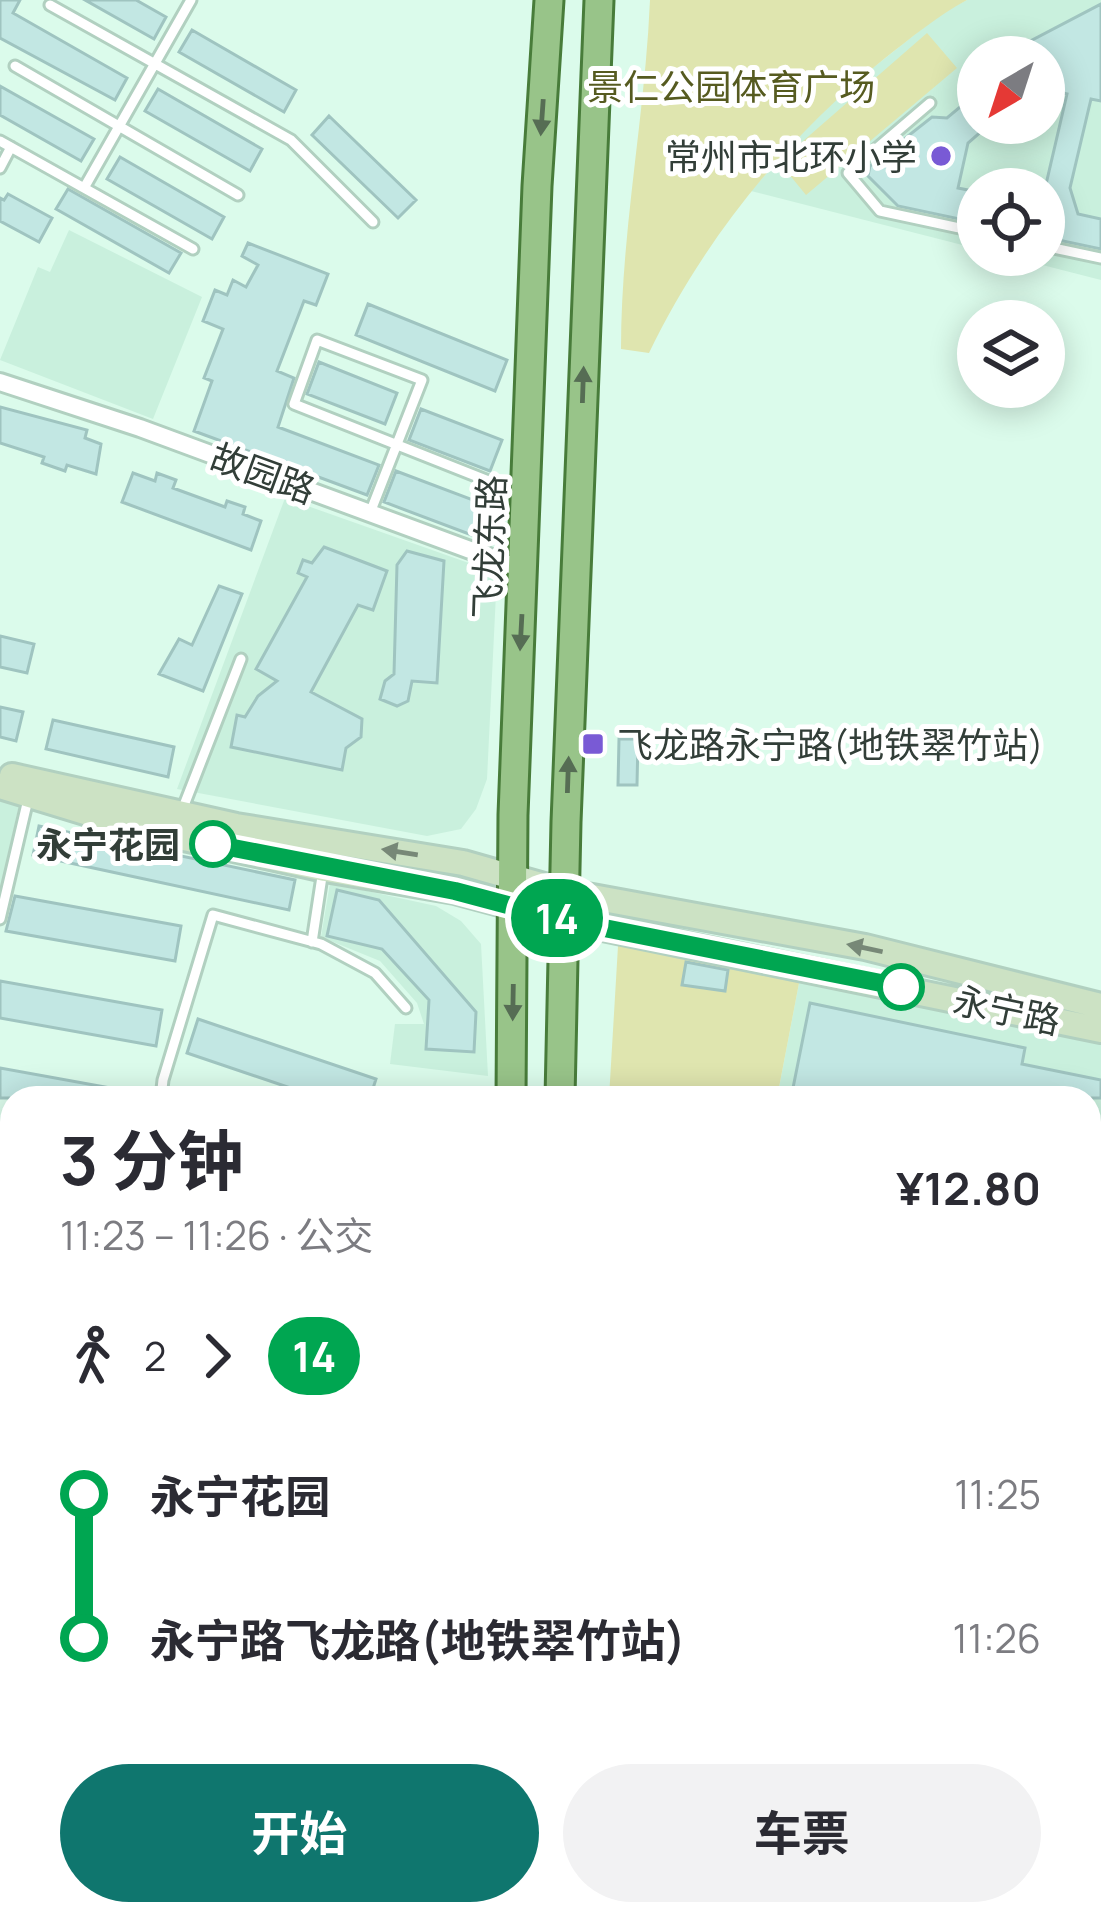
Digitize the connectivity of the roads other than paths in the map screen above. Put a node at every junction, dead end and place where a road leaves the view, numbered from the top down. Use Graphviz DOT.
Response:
graph roads {
  1 [pos="191,0"];
  2 [pos="549,0"];
  3 [pos="599,0"];
  4 [pos="50,5"];
  5 [pos="155,63"];
  6 [pos="15,66"];
  7 [pos="930,103"];
  8 [pos="119,126"];
  9 [pos="0,141"];
  10 [pos="11,147"];
  11 [pos="0,168"];
  12 [pos="84,188"];
  13 [pos="238,195"];
  14 [pos="373,222"];
  15 [pos="957,228"];
  16 [pos="193,249"];
  17 [pos="1065,250"];
  18 [pos="1101,258"];
  19 [pos="0,382"];
  20 [pos="397,445"];
  21 [pos="491,482"];
  22 [pos="370,513"];
  23 [pos="524,570"];
  24 [pos="241,659"];
  25 [pos="0,774"];
  26 [pos="0,785"];
  27 [pos="29,795"];
  28 [pos="181,813"];
  29 [pos="323,868"];
  30 [pos="514,877"];
  31 [pos="564,906"];
  32 [pos="514,907"];
  33 [pos="0,919"];
  34 [pos="312,942"];
  35 [pos="1101,1006"];
  36 [pos="406,1008"];
  37 [pos="1101,1030"];
  38 [pos="162,1086"];
  39 [pos="512,1086"];
  40 [pos="560,1086"];
  1 -- 5 [label="lane"];
  2 -- 23 [label="main road, 飞龙东路, one-way"];
  31 -- 3 [label="main road, one-way"];
  4 -- 5 [label="lane"];
  5 -- 8 [label="lane"];
  5 -- 14 [label="lane"];
  6 -- 8 [label="lane"];
  7 -- 15 [label="lane"];
  8 -- 12 [label="lane"];
  8 -- 13 [label="lane"];
  9 -- 10 [label="lane"];
  10 -- 11 [label="lane"];
  10 -- 12 [label="lane"];
  12 -- 16 [label="lane"];
  17 -- 18 [label="lane"];
  19 -- 22 [label="street, 故园路"];
  20 -- 20 [label="lane"];
  20 -- 21 [label="lane"];
  20 -- 22 [label="lane"];
  22 -- 23 [label="street, 故园路"];
  23 -- 30 [label="main road, 飞龙东路, one-way"];
  24 -- 28 [label="lane"];
  25 -- 28 [label="main road, 永宁路"];
  26 -- 27 [label="main road, 永宁路"];
  27 -- 29 [label="main road, 永宁路"];
  27 -- 33 [label="lane"];
  30 -- 28 [label="main road, 永宁路, one-way"];
  29 -- 32 [label="main road, 永宁路"];
  29 -- 34 [label="lane"];
  30 -- 31 [label="main road, 永宁路"];
  30 -- 32 [label="main road, 飞龙东路"];
  31 -- 32 [label="main road, 永宁路"];
  35 -- 31 [label="main road, 永宁路, one-way"];
  31 -- 37 [label="main road, 永宁路"];
  31 -- 40 [label="main road"];
  32 -- 39 [label="main road, 飞龙东路, one-way"];
  34 -- 36 [label="lane"];
  34 -- 38 [label="lane"];
}
